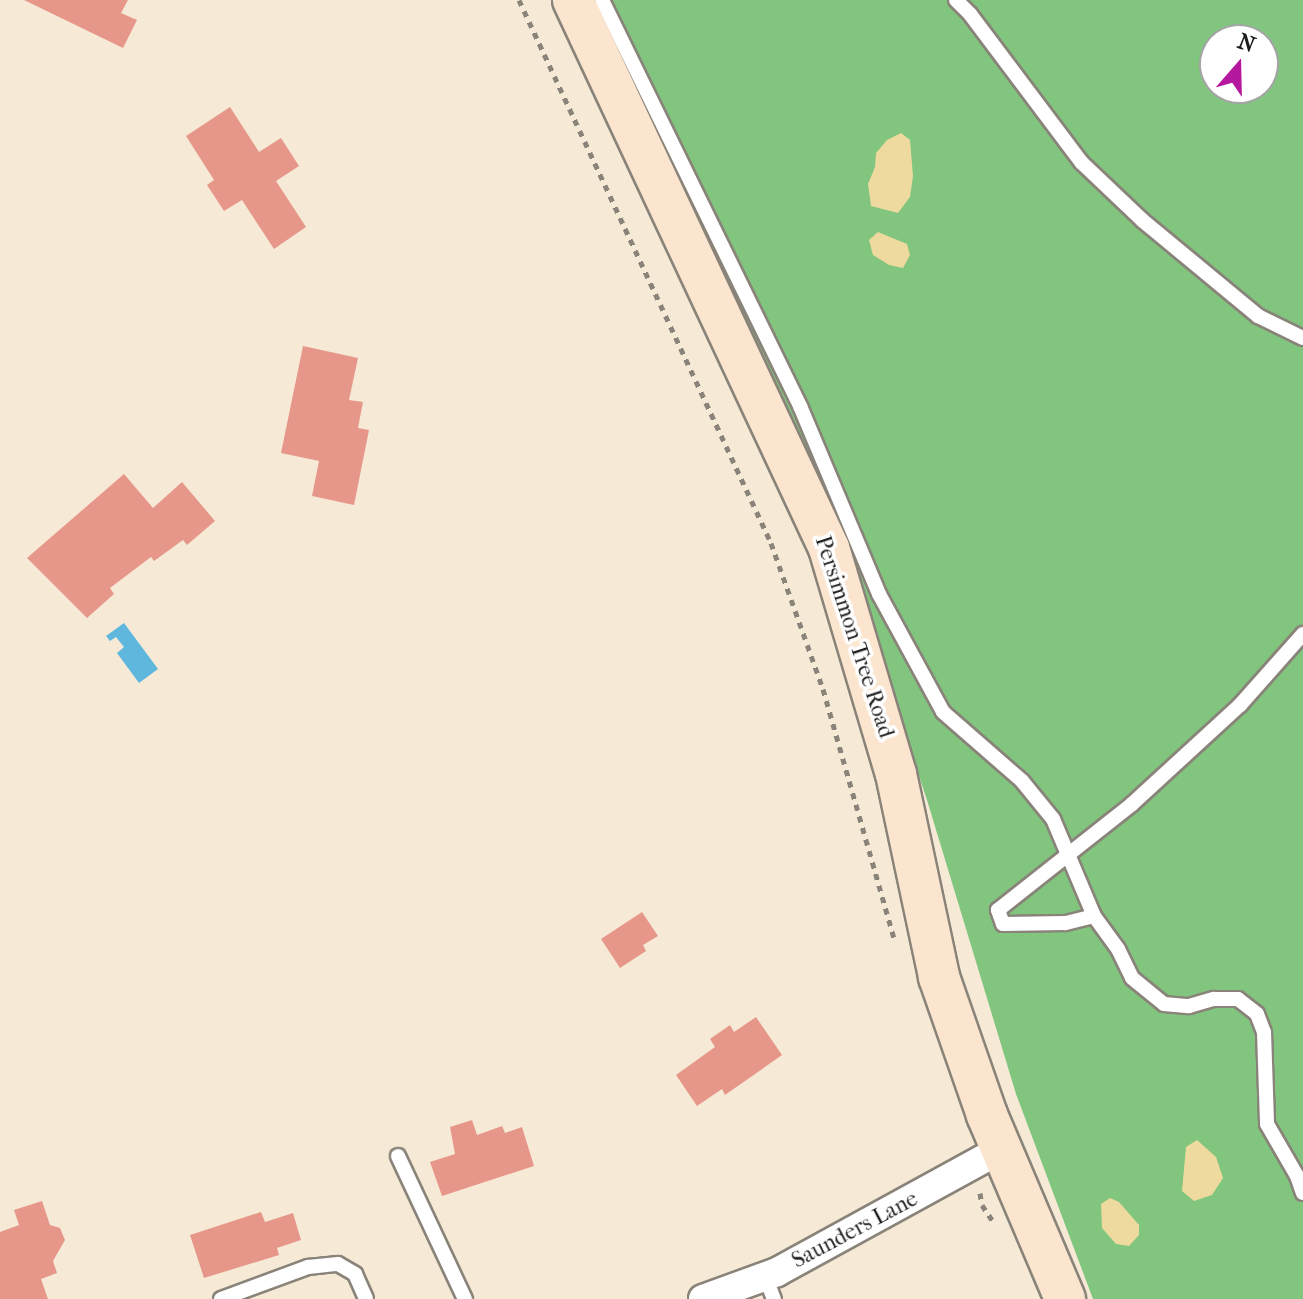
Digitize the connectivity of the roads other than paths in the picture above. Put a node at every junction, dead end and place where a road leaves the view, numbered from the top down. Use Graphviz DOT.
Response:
graph roads {
  1 [pos="573,0"];
  2 [pos="602,0"];
  3 [pos="956,0"];
  4 [pos="1303,338"];
  5 [pos="1303,634"];
  6 [pos="1070,852"];
  7 [pos="1094,916"];
  8 [pos="398,1156"];
  9 [pos="986,1159"];
  10 [pos="1303,1193"];
  11 [pos="770,1288"];
  12 [pos="221,1299"];
  13 [pos="366,1299"];
  14 [pos="465,1299"];
  15 [pos="703,1299"];
  16 [pos="1065,1299"];
  1 -- 9 [label="main road, Persimmon Tree Road"];
  2 -- 6 [label="lane"];
  3 -- 4 [label="lane"];
  5 -- 6 [label="lane"];
  6 -- 7 [label="lane"];
  6 -- 7 [label="lane"];
  7 -- 10 [label="lane"];
  8 -- 14 [label="lane"];
  9 -- 11 [label="street, Saunders Lane"];
  9 -- 16 [label="main road, Persimmon Tree Road"];
  11 -- 15 [label="street, Saunders Lane"];
  12 -- 13 [label="lane"];
}
